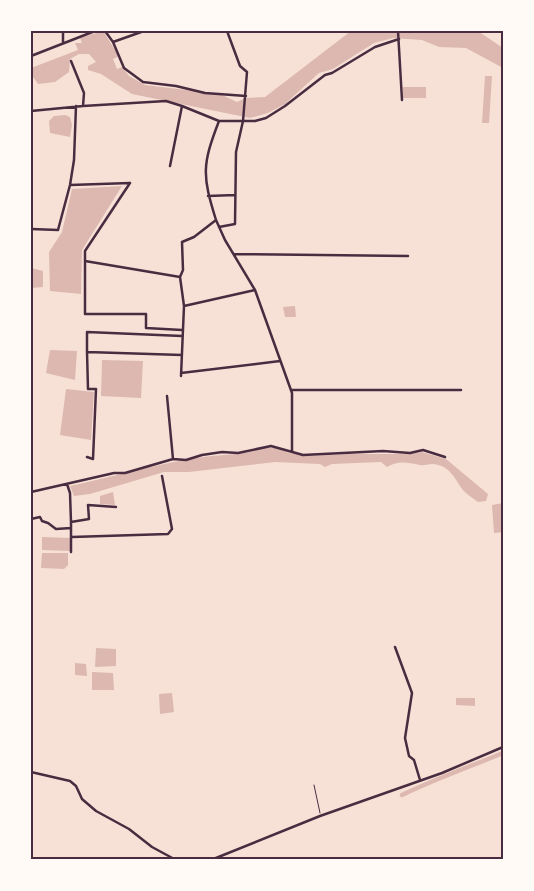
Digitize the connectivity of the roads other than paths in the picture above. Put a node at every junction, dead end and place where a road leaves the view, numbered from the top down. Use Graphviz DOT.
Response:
graph roads {
  1 [pos="63,31"];
  2 [pos="94,31"];
  3 [pos="105,31"];
  4 [pos="144,31"];
  5 [pos="227,31"];
  6 [pos="398,31"];
  7 [pos="399,39"];
  8 [pos="63,42"];
  9 [pos="114,42"];
  10 [pos="31,56"];
  11 [pos="71,61"];
  12 [pos="246,97"];
  13 [pos="402,100"];
  14 [pos="76,106"];
  15 [pos="84,106"];
  16 [pos="182,106"];
  17 [pos="31,111"];
  18 [pos="243,120"];
  19 [pos="220,121"];
  20 [pos="170,166"];
  21 [pos="70,185"];
  22 [pos="235,195"];
  23 [pos="208,196"];
  24 [pos="216,220"];
  25 [pos="219,227"];
  26 [pos="31,229"];
  27 [pos="234,254"];
  28 [pos="408,256"];
  29 [pos="85,261"];
  30 [pos="180,276"];
  31 [pos="255,290"];
  32 [pos="184,306"];
  33 [pos="182,330"];
  34 [pos="182,336"];
  35 [pos="87,352"];
  36 [pos="182,354"];
  37 [pos="280,361"];
  38 [pos="291,390"];
  39 [pos="461,390"];
  40 [pos="167,396"];
  41 [pos="292,451"];
  42 [pos="445,457"];
  43 [pos="87,458"];
  44 [pos="173,459"];
  45 [pos="162,476"];
  46 [pos="67,484"];
  47 [pos="31,492"];
  48 [pos="116,507"];
  49 [pos="31,520"];
  50 [pos="71,522"];
  51 [pos="71,528"];
  52 [pos="72,537"];
  53 [pos="70,552"];
  54 [pos="395,647"];
  55 [pos="503,747"];
  56 [pos="31,772"];
  57 [pos="420,780"];
  58 [pos="176,860"];
  59 [pos="211,860"];
  1 -- 8 [label="street"];
  2 -- 8 [label="street"];
  3 -- 9 [label="street"];
  4 -- 9 [label="street"];
  5 -- 12 [label="street"];
  6 -- 7 [label="street"];
  7 -- 13 [label="street"];
  7 -- 18 [label="street"];
  8 -- 10 [label="street"];
  9 -- 12 [label="street"];
  11 -- 15 [label="street"];
  12 -- 18 [label="street"];
  14 -- 15 [label="street"];
  14 -- 17 [label="street"];
  14 -- 21 [label="street"];
  15 -- 16 [label="street"];
  16 -- 19 [label="street"];
  16 -- 20 [label="street"];
  18 -- 19 [label="street"];
  18 -- 22 [label="street"];
  19 -- 23 [label="street"];
  21 -- 26 [label="street"];
  21 -- 29 [label="street"];
  22 -- 23 [label="street"];
  22 -- 25 [label="street"];
  23 -- 24 [label="street"];
  24 -- 25 [label="street"];
  24 -- 30 [label="street"];
  25 -- 27 [label="street"];
  27 -- 28 [label="street"];
  27 -- 31 [label="street"];
  29 -- 30 [label="street"];
  29 -- 33 [label="street"];
  30 -- 32 [label="street"];
  31 -- 32 [label="street"];
  31 -- 37 [label="street"];
  32 -- 33 [label="street"];
  33 -- 34 [label="street"];
  34 -- 35 [label="street"];
  34 -- 36 [label="street"];
  35 -- 36 [label="street"];
  35 -- 43 [label="street"];
  36 -- 37 [label="street"];
  37 -- 38 [label="street"];
  38 -- 39 [label="street"];
  38 -- 41 [label="street"];
  40 -- 44 [label="street"];
  41 -- 42 [label="street"];
  41 -- 44 [label="street"];
  44 -- 46 [label="street"];
  45 -- 52 [label="street"];
  46 -- 47 [label="street"];
  46 -- 50 [label="street"];
  48 -- 50 [label="street"];
  49 -- 51 [label="street"];
  50 -- 51 [label="street"];
  51 -- 52 [label="street"];
  52 -- 53 [label="street"];
  54 -- 57 [label="street"];
  55 -- 57 [label="street"];
  56 -- 58 [label="street"];
  57 -- 59 [label="street"];
}
